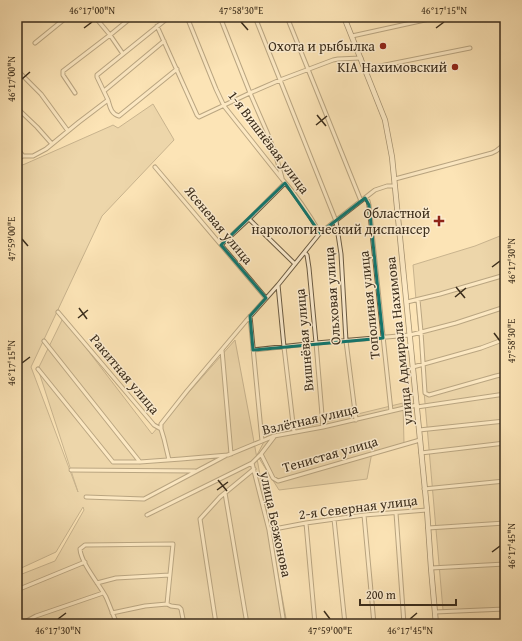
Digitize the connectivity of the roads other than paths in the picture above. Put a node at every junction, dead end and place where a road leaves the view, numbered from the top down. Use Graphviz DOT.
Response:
graph roads {
  1 [pos="67,17"];
  2 [pos="95,17"];
  3 [pos="132,17"];
  4 [pos="169,17"];
  5 [pos="187,17"];
  6 [pos="220,17"];
  7 [pos="255,17"];
  8 [pos="287,17"];
  9 [pos="344,17"];
  10 [pos="434,18"];
  11 [pos="157,26"];
  12 [pos="110,35"];
  13 [pos="352,36"];
  14 [pos="164,41"];
  15 [pos="35,43"];
  16 [pos="470,48"];
  17 [pos="123,54"];
  18 [pos="361,58"];
  19 [pos="308,69"];
  20 [pos="365,69"];
  21 [pos="17,70"];
  22 [pos="177,70"];
  23 [pos="280,80"];
  24 [pos="104,91"];
  25 [pos="75,93"];
  26 [pos="250,93"];
  27 [pos="108,100"];
  28 [pos="224,106"];
  29 [pos="17,108"];
  30 [pos="68,131"];
  31 [pos="52,144"];
  32 [pos="505,144"];
  33 [pos="17,148"];
  34 [pos="23,156"];
  35 [pos="17,159"];
  36 [pos="155,167"];
  37 [pos="395,179"];
  38 [pos="282,180"];
  39 [pos="285,183"];
  40 [pos="395,186"];
  41 [pos="365,198"];
  42 [pos="361,201"];
  43 [pos="249,218"];
  44 [pos="336,221"];
  45 [pos="320,233"];
  46 [pos="221,245"];
  47 [pos="305,253"];
  48 [pos="295,264"];
  49 [pos="505,275"];
  50 [pos="278,285"];
  51 [pos="266,298"];
  52 [pos="418,300"];
  53 [pos="407,302"];
  54 [pos="505,307"];
  55 [pos="58,312"];
  56 [pos="250,316"];
  57 [pos="421,332"];
  58 [pos="410,335"];
  59 [pos="383,338"];
  60 [pos="505,339"];
  61 [pos="44,341"];
  62 [pos="346,341"];
  63 [pos="316,343"];
  64 [pos="284,347"];
  65 [pos="222,350"];
  66 [pos="253,350"];
  67 [pos="423,364"];
  68 [pos="413,367"];
  69 [pos="38,369"];
  70 [pos="505,374"];
  71 [pos="505,394"];
  72 [pos="417,406"];
  73 [pos="391,411"];
  74 [pos="356,420"];
  75 [pos="505,421"];
  76 [pos="323,427"];
  77 [pos="161,429"];
  78 [pos="419,430"];
  79 [pos="294,432"];
  80 [pos="274,436"];
  81 [pos="262,440"];
  82 [pos="420,440"];
  83 [pos="505,443"];
  84 [pos="421,453"];
  85 [pos="230,454"];
  86 [pos="261,454"];
  87 [pos="170,460"];
  88 [pos="140,462"];
  89 [pos="252,463"];
  90 [pos="254,469"];
  91 [pos="71,470"];
  92 [pos="196,471"];
  93 [pos="505,481"];
  94 [pos="424,489"];
  95 [pos="225,493"];
  96 [pos="86,497"];
  97 [pos="427,510"];
  98 [pos="396,513"];
  99 [pos="147,515"];
  100 [pos="364,515"];
  101 [pos="334,519"];
  102 [pos="306,523"];
  103 [pos="505,523"];
  104 [pos="428,528"];
  105 [pos="269,530"];
  106 [pos="85,562"];
  107 [pos="505,564"];
  108 [pos="431,568"];
  109 [pos="170,576"];
  110 [pos="97,583"];
  111 [pos="17,590"];
  112 [pos="103,593"];
  113 [pos="167,604"];
  114 [pos="505,609"];
  115 [pos="435,612"];
  116 [pos="112,613"];
  117 [pos="21,624"];
  118 [pos="117,624"];
  119 [pos="184,624"];
  120 [pos="216,624"];
  121 [pos="247,624"];
  122 [pos="284,624"];
  123 [pos="315,624"];
  124 [pos="345,624"];
  125 [pos="374,624"];
  126 [pos="404,624"];
  127 [pos="436,624"];
  1 -- 15 [label="street"];
  2 -- 12 [label="street"];
  3 -- 12 [label="street"];
  4 -- 11 [label="street"];
  5 -- 28 [label="street, 1-я Вишнёвая улица"];
  6 -- 26 [label="street"];
  7 -- 23 [label="street, Ольховая улица"];
  8 -- 19 [label="street"];
  9 -- 13 [label="main road, улица Адмирала Нахимова"];
  10 -- 13 [label="street"];
  11 -- 14 [label="street"];
  11 -- 17 [label="street"];
  12 -- 17 [label="street"];
  12 -- 25 [label="street"];
  13 -- 18 [label="main road, улица Адмирала Нахимова"];
  14 -- 22 [label="street"];
  14 -- 24 [label="street"];
  16 -- 20 [label="street"];
  17 -- 24 [label="street"];
  18 -- 19 [label="street"];
  18 -- 20 [label="main road, улица Адмирала Нахимова"];
  19 -- 23 [label="street"];
  19 -- 42 [label="street"];
  20 -- 37 [label="main road, улица Адмирала Нахимова"];
  21 -- 30 [label="street"];
  22 -- 27 [label="street"];
  22 -- 28 [label="street"];
  23 -- 26 [label="street"];
  23 -- 44 [label="street, Ольховая улица"];
  24 -- 27 [label="street"];
  26 -- 28 [label="street"];
  26 -- 38 [label="street"];
  27 -- 30 [label="street"];
  28 -- 38 [label="street, 1-я Вишнёвая улица"];
  29 -- 31 [label="street"];
  30 -- 31 [label="street"];
  31 -- 34 [label="street"];
  32 -- 37 [label="street"];
  33 -- 34 [label="street"];
  34 -- 35 [label="street"];
  36 -- 46 [label="street, Ясеневая улица"];
  37 -- 40 [label="main road, улица Адмирала Нахимова"];
  38 -- 39 [label="street, 1-я Вишнёвая улица"];
  39 -- 43 [label="street"];
  39 -- 45 [label="street, 1-я Вишнёвая улица"];
  40 -- 41 [label="street"];
  40 -- 53 [label="main road, улица Адмирала Нахимова"];
  41 -- 42 [label="street"];
  41 -- 59 [label="street, Тополиная улица"];
  42 -- 44 [label="street"];
  43 -- 46 [label="street"];
  43 -- 48 [label="street"];
  44 -- 45 [label="street"];
  44 -- 62 [label="street, Ольховая улица"];
  45 -- 47 [label="street"];
  46 -- 51 [label="street, Ясеневая улица"];
  47 -- 48 [label="street"];
  47 -- 63 [label="street, Вишнёвая улица"];
  48 -- 50 [label="street"];
  49 -- 52 [label="street"];
  50 -- 51 [label="street"];
  50 -- 64 [label="street"];
  51 -- 56 [label="street"];
  52 -- 53 [label="street"];
  52 -- 57 [label="street"];
  53 -- 58 [label="main road, улица Адмирала Нахимова"];
  54 -- 57 [label="street"];
  55 -- 77 [label="street, Ракитная улица"];
  56 -- 65 [label="street"];
  56 -- 66 [label="street"];
  57 -- 58 [label="street"];
  57 -- 67 [label="street"];
  58 -- 59 [label="street"];
  58 -- 68 [label="main road, улица Адмирала Нахимова"];
  59 -- 62 [label="street"];
  59 -- 73 [label="street, Тополиная улица"];
  60 -- 67 [label="street"];
  61 -- 88 [label="street"];
  62 -- 63 [label="street"];
  62 -- 74 [label="street, Ольховая улица"];
  63 -- 64 [label="street"];
  63 -- 76 [label="street, Вишнёвая улица"];
  64 -- 66 [label="street"];
  64 -- 79 [label="street"];
  65 -- 77 [label="street"];
  65 -- 85 [label="street"];
  66 -- 81 [label="street"];
  67 -- 68 [label="street"];
  67 -- 70 [label="street"];
  68 -- 72 [label="main road, улица Адмирала Нахимова"];
  69 -- 88 [label="street, Взлётная улица"];
  71 -- 72 [label="street, Взлётная улица"];
  72 -- 73 [label="street, Взлётная улица"];
  72 -- 78 [label="main road, улица Адмирала Нахимова"];
  73 -- 74 [label="street, Взлётная улица"];
  74 -- 76 [label="street, Взлётная улица"];
  75 -- 78 [label="street"];
  76 -- 79 [label="street, Взлётная улица"];
  77 -- 87 [label="street, Ракитная улица"];
  78 -- 82 [label="main road, улица Адмирала Нахимова"];
  79 -- 80 [label="street, Взлётная улица"];
  80 -- 81 [label="street, Взлётная улица"];
  80 -- 86 [label="street, улица Безжонова"];
  81 -- 85 [label="street, Взлётная улица"];
  82 -- 84 [label="main road, улица Адмирала Нахимова"];
  82 -- 86 [label="street, Тенистая улица"];
  83 -- 84 [label="street"];
  84 -- 94 [label="main road, улица Адмирала Нахимова"];
  85 -- 87 [label="street, Взлётная улица"];
  85 -- 92 [label="street"];
  86 -- 89 [label="street, улица Безжонова"];
  87 -- 88 [label="street, Взлётная улица"];
  89 -- 90 [label="street, улица Безжонова"];
  89 -- 99 [label="street"];
  90 -- 95 [label="street"];
  90 -- 105 [label="street, улица Безжонова"];
  91 -- 92 [label="street"];
  92 -- 96 [label="street"];
  93 -- 94 [label="street"];
  94 -- 97 [label="main road, улица Адмирала Нахимова"];
  95 -- 120 [label="street"];
  95 -- 121 [label="street"];
  97 -- 98 [label="street, 2-я Северная улица"];
  97 -- 104 [label="main road, улица Адмирала Нахимова"];
  98 -- 100 [label="street, 2-я Северная улица"];
  98 -- 126 [label="street"];
  100 -- 101 [label="street, 2-я Северная улица"];
  100 -- 125 [label="street"];
  101 -- 102 [label="street, 2-я Северная улица"];
  101 -- 124 [label="street"];
  102 -- 105 [label="street, 2-я Северная улица"];
  102 -- 123 [label="street"];
  103 -- 104 [label="street"];
  104 -- 108 [label="main road, улица Адмирала Нахимова"];
  105 -- 122 [label="street, улица Безжонова"];
  106 -- 109 [label="street"];
  106 -- 110 [label="street"];
  106 -- 111 [label="street"];
  107 -- 108 [label="street"];
  108 -- 115 [label="main road, улица Адмирала Нахимова"];
  109 -- 110 [label="street"];
  109 -- 113 [label="street"];
  110 -- 112 [label="street"];
  112 -- 116 [label="street"];
  112 -- 117 [label="street"];
  113 -- 116 [label="street"];
  113 -- 119 [label="street"];
  114 -- 115 [label="street"];
  115 -- 127 [label="main road, улица Адмирала Нахимова"];
  116 -- 118 [label="street"];
}
